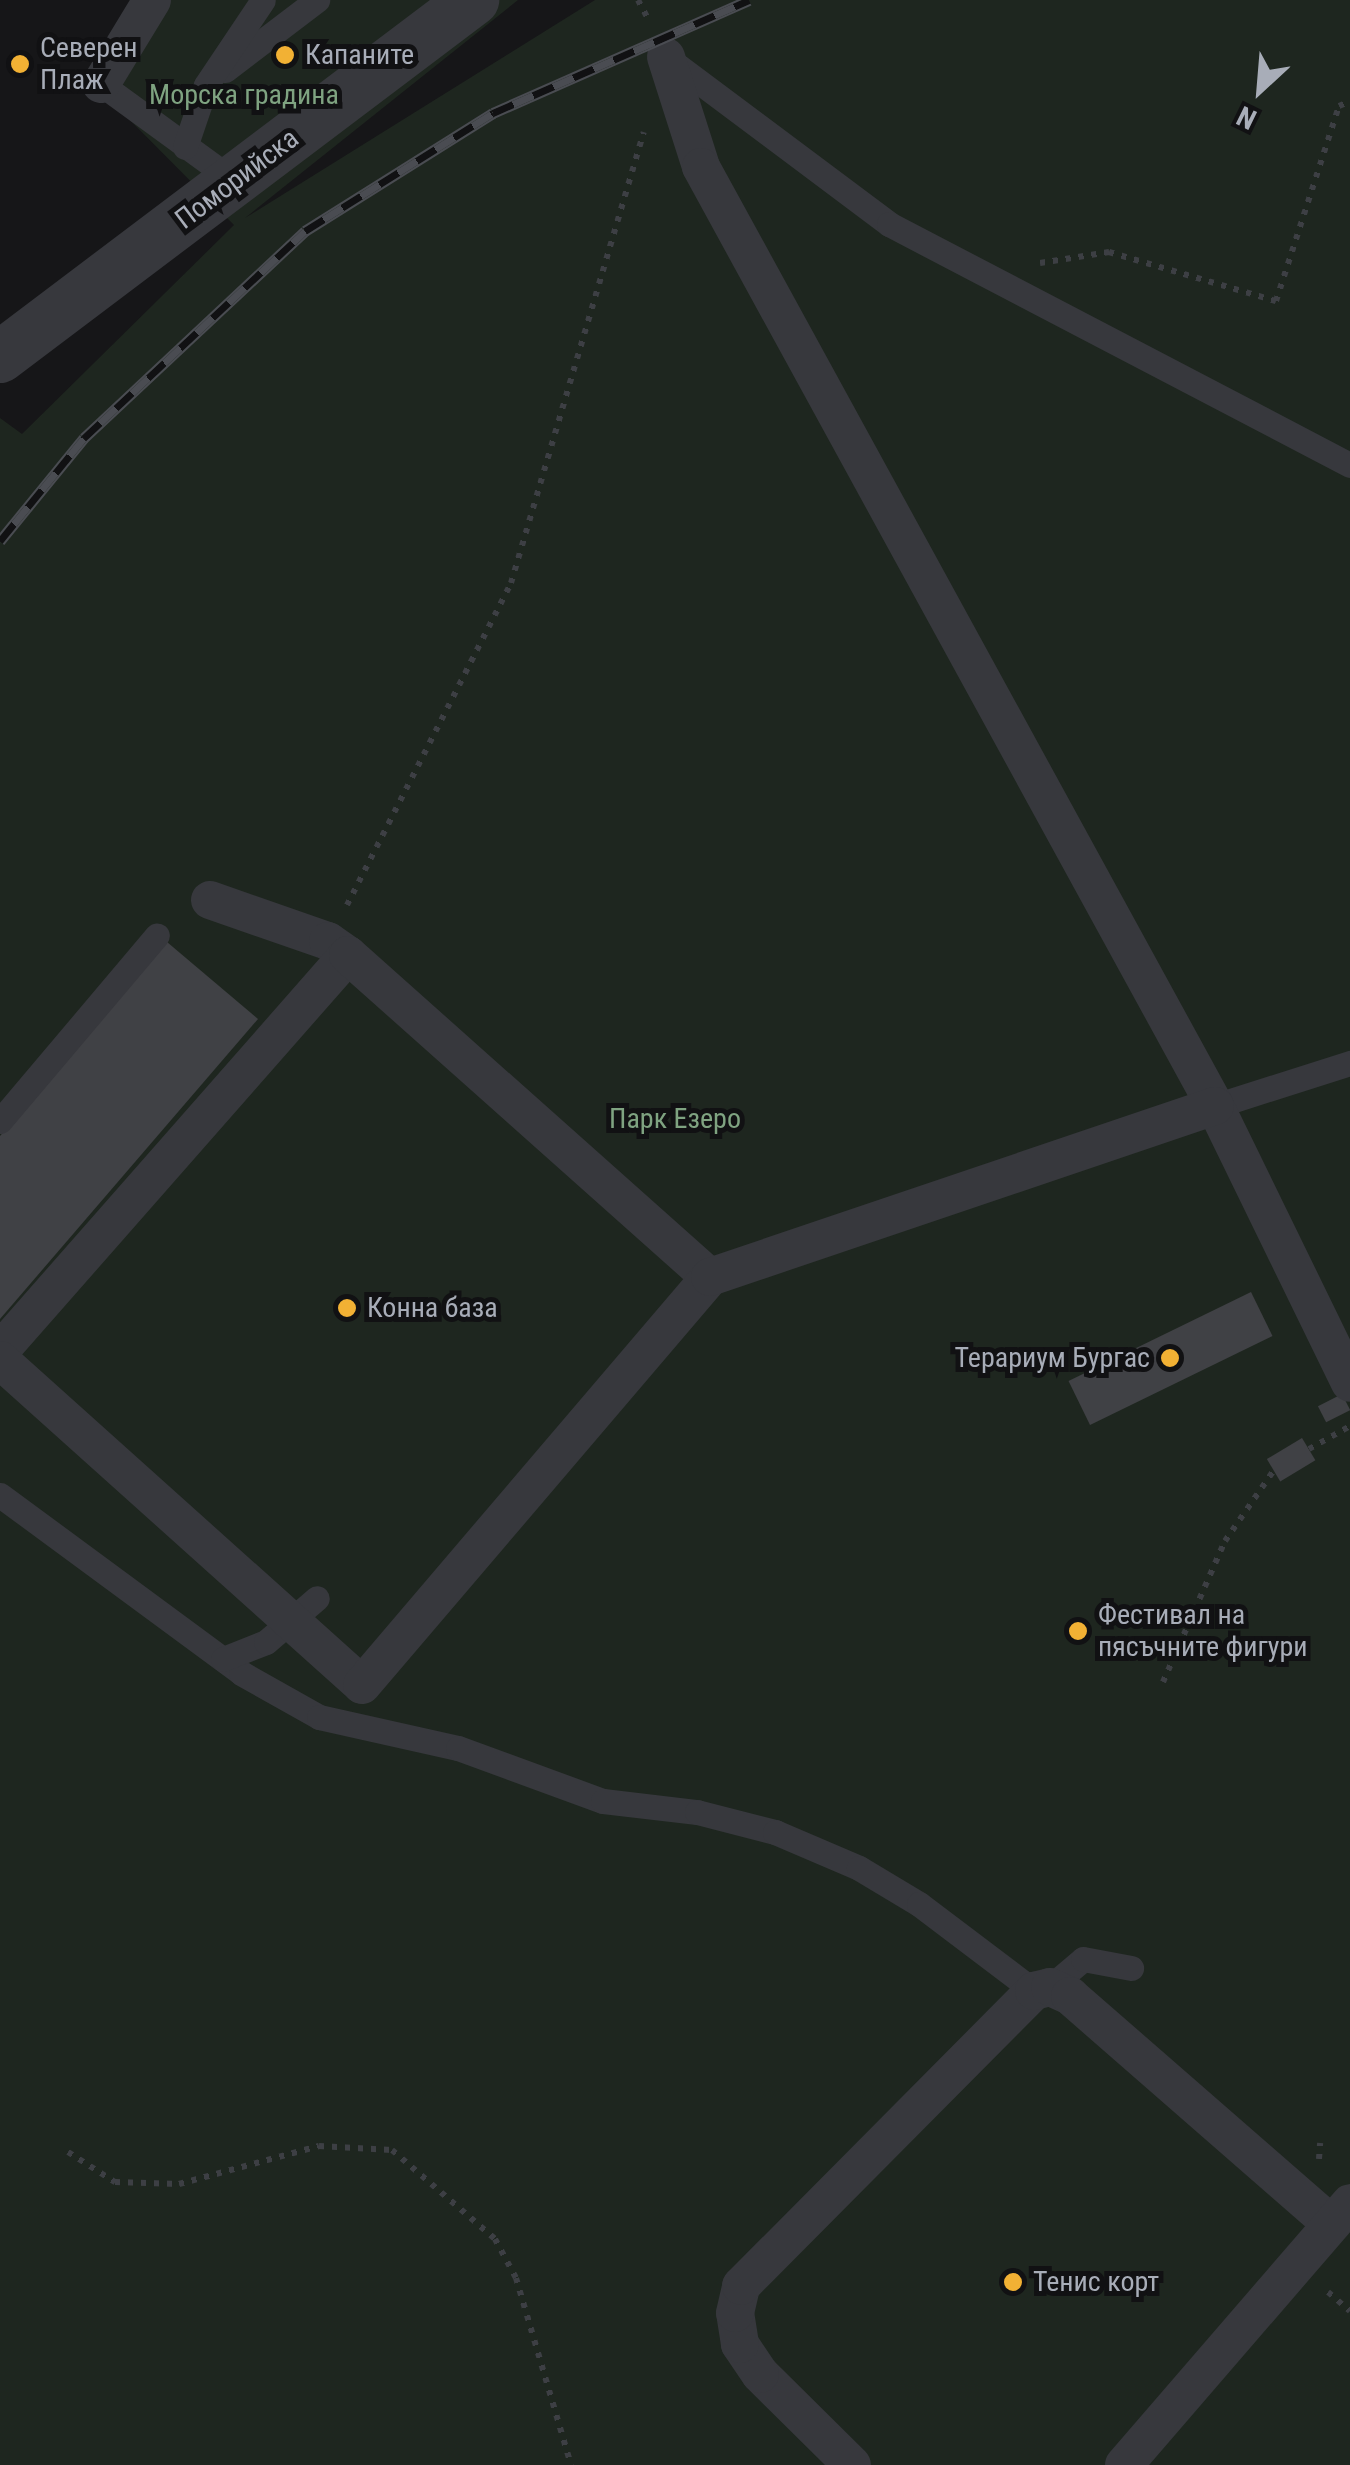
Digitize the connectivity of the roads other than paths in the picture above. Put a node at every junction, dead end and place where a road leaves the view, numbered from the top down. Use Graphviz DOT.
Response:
graph roads {
  1 [pos="152,0"];
  2 [pos="264,0"];
  3 [pos="317,0"];
  4 [pos="473,0"];
  5 [pos="666,57"];
  6 [pos="102,84"];
  7 [pos="206,85"];
  8 [pos="185,147"];
  9 [pos="234,182"];
  10 [pos="0,357"];
  11 [pos="1350,465"];
  12 [pos="210,900"];
  13 [pos="157,936"];
  14 [pos="338,948"];
  15 [pos="1350,1063"];
  16 [pos="1215,1106"];
  17 [pos="0,1121"];
  18 [pos="710,1277"];
  19 [pos="0,1351"];
  20 [pos="0,1360"];
  21 [pos="1350,1382"];
  22 [pos="0,1494"];
  23 [pos="305,1611"];
  24 [pos="223,1659"];
  25 [pos="1131,1968"];
  26 [pos="1042,1989"];
  27 [pos="1340,2213"];
  28 [pos="852,2465"];
  29 [pos="1124,2465"];
  1 -- 6 [label="street"];
  2 -- 7 [label="lane"];
  3 -- 7 [label="lane"];
  4 -- 9 [label="street, Поморийска"];
  5 -- 11 [label="lane"];
  5 -- 16 [label="street"];
  6 -- 8 [label="lane"];
  7 -- 8 [label="lane"];
  8 -- 9 [label="lane"];
  9 -- 10 [label="street, Поморийска"];
  12 -- 14 [label="street"];
  13 -- 17 [label="lane"];
  14 -- 18 [label="street"];
  14 -- 19 [label="street"];
  15 -- 16 [label="lane"];
  16 -- 18 [label="street"];
  16 -- 21 [label="street"];
  18 -- 23 [label="street"];
  20 -- 23 [label="street"];
  22 -- 24 [label="lane"];
  23 -- 24 [label="lane"];
  24 -- 26 [label="lane"];
  25 -- 26 [label="lane"];
  26 -- 27 [label="street"];
  26 -- 28 [label="street"];
  27 -- 29 [label="street"];
}
